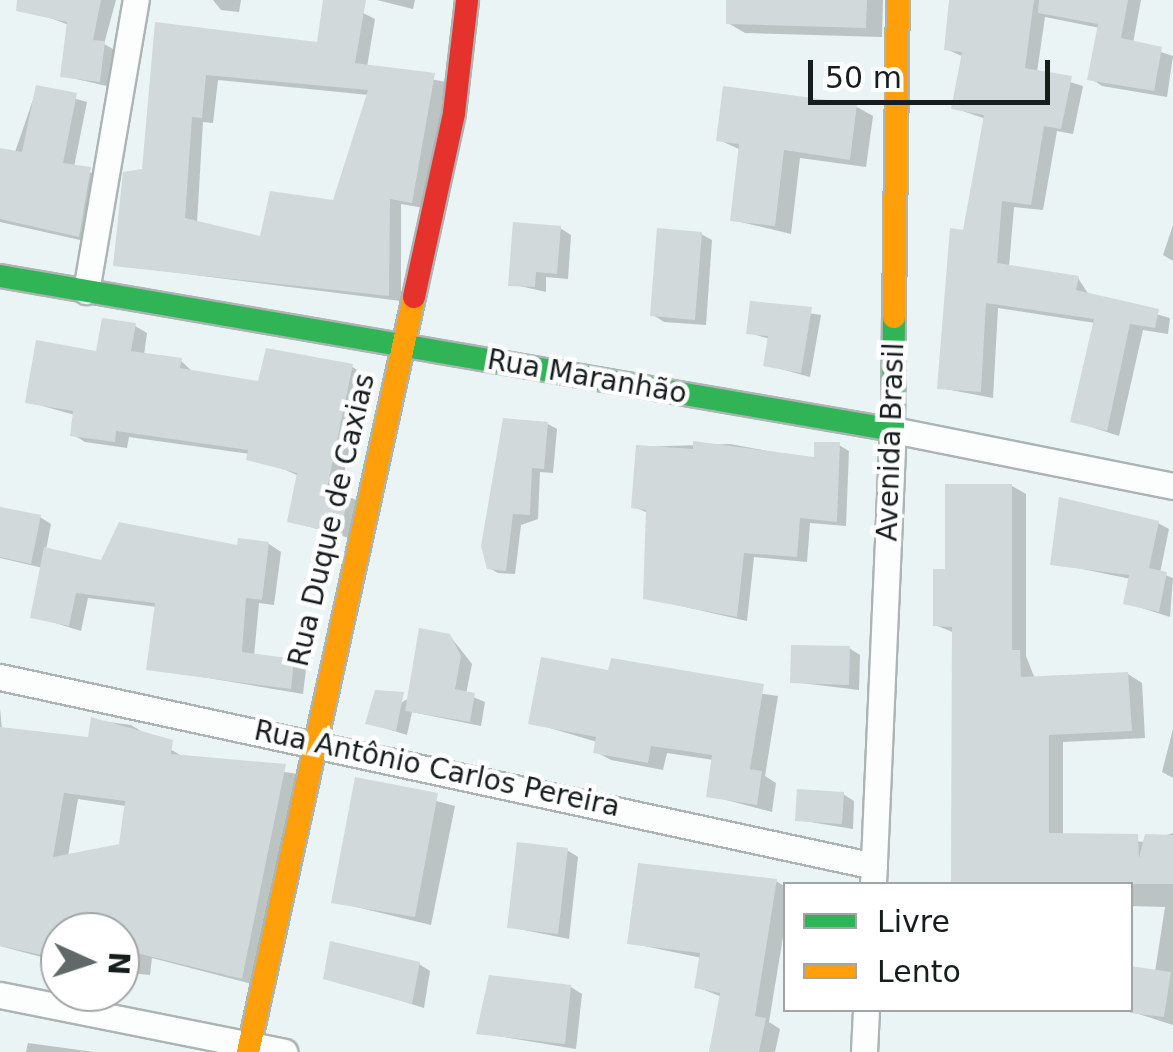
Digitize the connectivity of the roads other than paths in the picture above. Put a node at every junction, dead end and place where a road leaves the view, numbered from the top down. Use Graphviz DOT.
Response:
graph roads {
  1 [pos="136,0"];
  2 [pos="467,0"];
  3 [pos="898,0"];
  4 [pos="0,276"];
  5 [pos="86,291"];
  6 [pos="403,346"];
  7 [pos="893,430"];
  8 [pos="1173,486"];
  9 [pos="0,677"];
  10 [pos="313,741"];
  11 [pos="874,875"];
  12 [pos="0,995"];
  13 [pos="866,1012"];
  14 [pos="249,1049"];
  15 [pos="284,1052"];
  16 [pos="864,1052"];
  1 -- 5 [label="street"];
  2 -- 6 [label="street, Rua Duque de Caxias"];
  3 -- 7 [label="street, Avenida Brasil"];
  4 -- 5 [label="street, Rua Maranhão"];
  5 -- 6 [label="street, Rua Maranhão"];
  6 -- 7 [label="street, Rua Maranhão"];
  6 -- 10 [label="street, Rua Duque de Caxias"];
  7 -- 8 [label="street, Rua Maranhão"];
  7 -- 11 [label="street, Avenida Brasil"];
  9 -- 10 [label="street, Rua Antônio Carlos Pereira"];
  10 -- 11 [label="street, Rua Antônio Carlos Pereira"];
  10 -- 14 [label="street, Rua Duque de Caxias"];
  12 -- 14 [label="street"];
  13 -- 16 [label="street"];
  14 -- 15 [label="street"];
}
